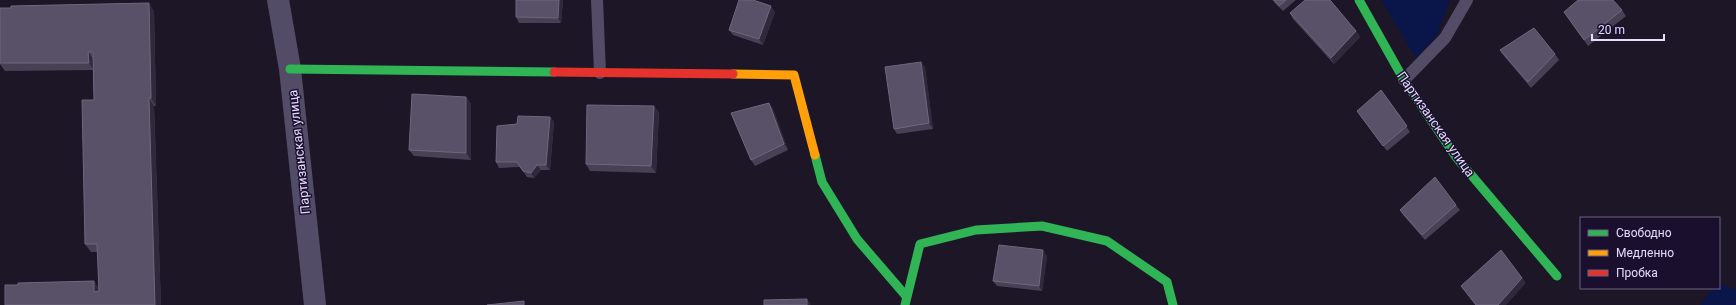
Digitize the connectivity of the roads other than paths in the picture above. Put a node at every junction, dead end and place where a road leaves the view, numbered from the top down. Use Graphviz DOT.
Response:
graph roads {
  1 [pos="278,0"];
  2 [pos="597,0"];
  3 [pos="1358,0"];
  4 [pos="1467,0"];
  5 [pos="290,70"];
  6 [pos="600,73"];
  7 [pos="1404,80"];
  8 [pos="1557,276"];
  9 [pos="905,301"];
  10 [pos="315,305"];
  11 [pos="1173,305"];
  1 -- 5 [label="street, Партизанская улица"];
  2 -- 6 [label="lane"];
  3 -- 7 [label="street, Партизанская улица"];
  4 -- 7 [label="lane"];
  5 -- 6 [label="street"];
  5 -- 10 [label="street, Партизанская улица"];
  6 -- 9 [label="street"];
  7 -- 8 [label="street, Партизанская улица"];
  9 -- 11 [label="street"];
}
